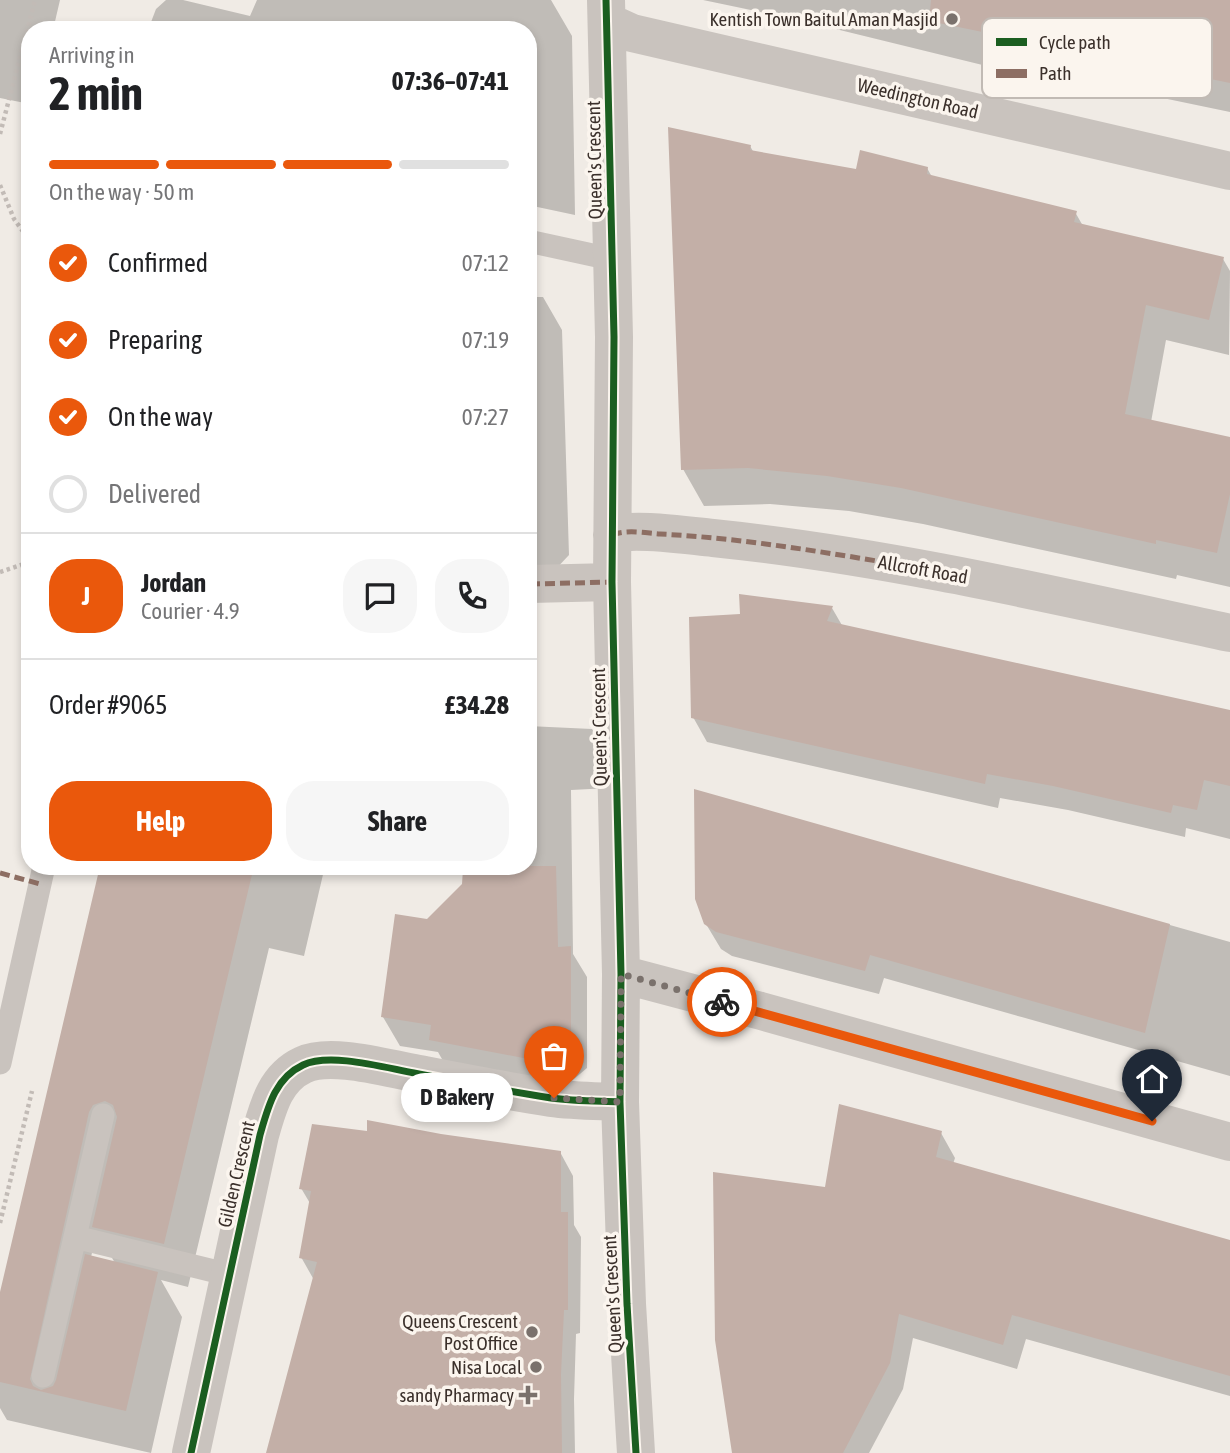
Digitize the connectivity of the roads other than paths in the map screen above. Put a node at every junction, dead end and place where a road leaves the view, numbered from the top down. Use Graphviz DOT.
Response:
graph roads {
  1 [pos="607,11"];
  2 [pos="1230,171"];
  3 [pos="537,242"];
  4 [pos="611,259"];
  5 [pos="612,535"];
  6 [pos="612,582"];
  7 [pos="537,583"];
  8 [pos="1230,633"];
  9 [pos="42,875"];
  10 [pos="621,974"];
  11 [pos="0,1063"];
  12 [pos="620,1102"];
  13 [pos="103,1115"];
  14 [pos="1230,1142"];
  15 [pos="75,1237"];
  16 [pos="230,1275"];
  17 [pos="43,1376"];
  18 [pos="191,1453"];
  19 [pos="636,1453"];
  1 -- 2 [label="street, Weedington Road"];
  1 -- 4 [label="street, Queen's Crescent"];
  3 -- 4 [label="lane"];
  4 -- 5 [label="street, Queen's Crescent"];
  5 -- 6 [label="street, Queen's Crescent"];
  5 -- 8 [label="street, Allcroft Road"];
  6 -- 7 [label="street"];
  6 -- 10 [label="street, Queen's Crescent"];
  9 -- 11 [label="lane"];
  10 -- 12 [label="street, Queen's Crescent"];
  10 -- 14 [label="street"];
  12 -- 16 [label="street, Gilden Crescent"];
  12 -- 19 [label="street, Queen's Crescent"];
  13 -- 15 [label="lane"];
  15 -- 16 [label="lane"];
  15 -- 17 [label="lane"];
  16 -- 18 [label="street, Gilden Crescent"];
}
